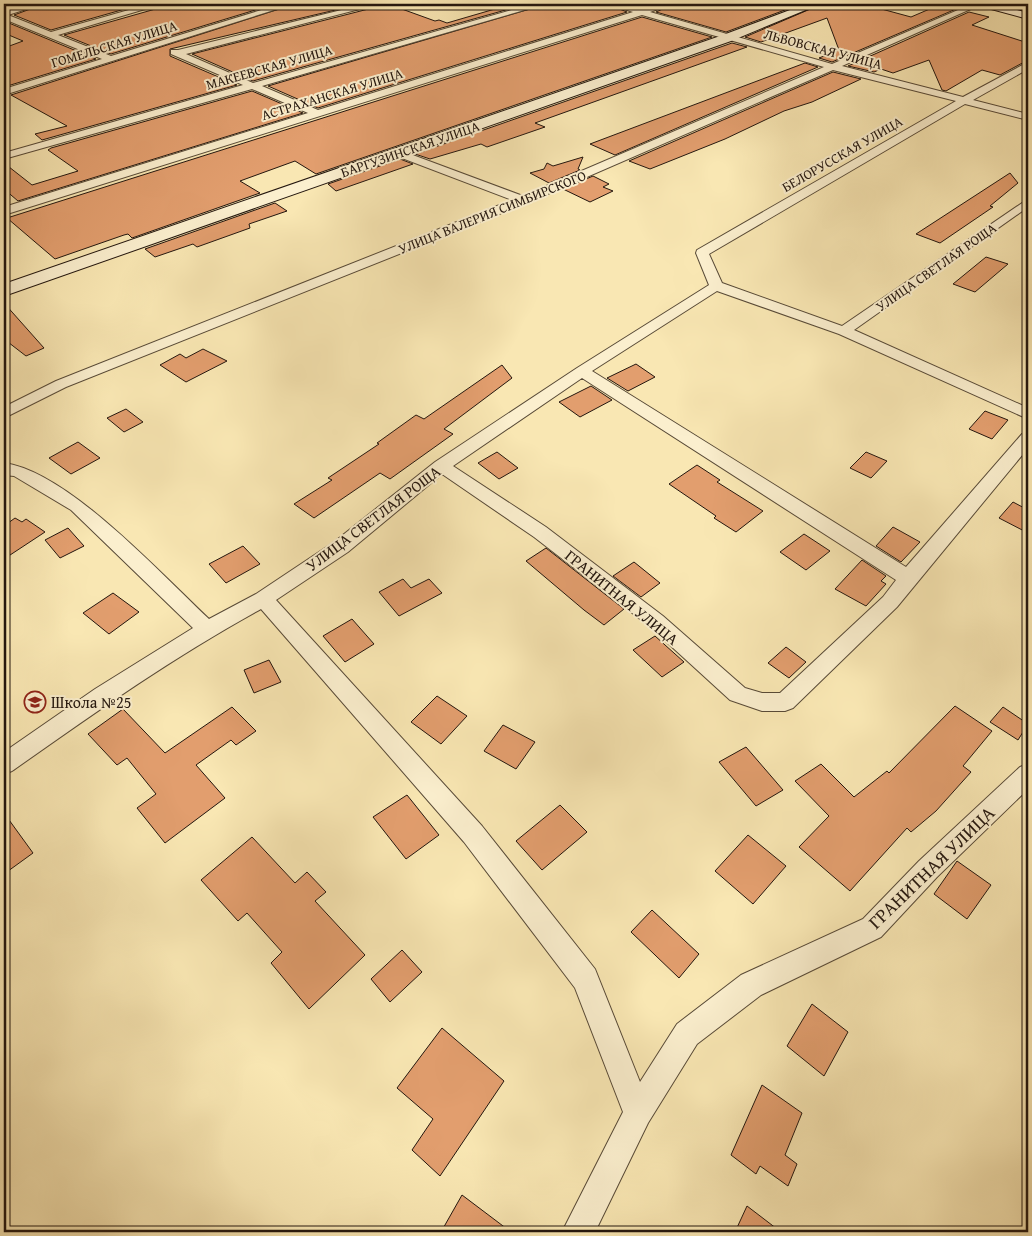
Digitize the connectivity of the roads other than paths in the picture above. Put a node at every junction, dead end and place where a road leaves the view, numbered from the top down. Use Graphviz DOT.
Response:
graph roads {
  1 [pos="38,4"];
  2 [pos="158,4"];
  3 [pos="289,4"];
  4 [pos="375,4"];
  5 [pos="542,4"];
  6 [pos="613,4"];
  7 [pos="668,4"];
  8 [pos="815,4"];
  9 [pos="978,4"];
  10 [pos="984,4"];
  11 [pos="641,12"];
  12 [pos="4,14"];
  13 [pos="1028,16"];
  14 [pos="52,34"];
  15 [pos="727,38"];
  16 [pos="155,46"];
  17 [pos="178,53"];
  18 [pos="111,59"];
  19 [pos="1028,66"];
  20 [pos="834,67"];
  21 [pos="251,86"];
  22 [pos="4,91"];
  23 [pos="965,100"];
  24 [pos="316,113"];
  25 [pos="1028,117"];
  26 [pos="398,153"];
  27 [pos="4,156"];
  28 [pos="523,200"];
  29 [pos="1028,202"];
  30 [pos="4,211"];
  31 [pos="716,286"];
  32 [pos="4,290"];
  33 [pos="844,331"];
  34 [pos="582,371"];
  35 [pos="4,413"];
  36 [pos="1028,414"];
  37 [pos="1028,438"];
  38 [pos="441,466"];
  39 [pos="4,469"];
  40 [pos="908,578"];
  41 [pos="263,598"];
  42 [pos="206,629"];
  43 [pos="4,764"];
  44 [pos="1028,774"];
  45 [pos="638,1113"];
  46 [pos="578,1232"];
  1 -- 12 [label="street"];
  2 -- 14 [label="street"];
  3 -- 16 [label="street, ГОМЕЛЬСКАЯ УЛИЦА"];
  4 -- 17 [label="street"];
  5 -- 21 [label="street, МАКЕЕВСКАЯ УЛИЦА"];
  6 -- 11 [label="street, ЛЬВОВСКАЯ УЛИЦА"];
  7 -- 11 [label="street, АСТРАХАНСКАЯ УЛИЦА"];
  8 -- 15 [label="street, БАРГУЗИНСКАЯ УЛИЦА"];
  9 -- 20 [label="street, УЛИЦА ВАЛЕРИЯ СИМБИРСКОГО"];
  10 -- 13 [label="street"];
  11 -- 15 [label="street, ЛЬВОВСКАЯ УЛИЦА"];
  11 -- 24 [label="street, АСТРАХАНСКАЯ УЛИЦА"];
  12 -- 14 [label="street"];
  14 -- 18 [label="street"];
  15 -- 20 [label="street, ЛЬВОВСКАЯ УЛИЦА"];
  15 -- 26 [label="street, БАРГУЗИНСКАЯ УЛИЦА"];
  16 -- 17 [label="street"];
  16 -- 18 [label="street, ГОМЕЛЬСКАЯ УЛИЦА"];
  17 -- 21 [label="street"];
  18 -- 22 [label="street, ГОМЕЛЬСКАЯ УЛИЦА"];
  19 -- 23 [label="street, БЕЛОРУССКАЯ УЛИЦА"];
  20 -- 23 [label="street, ЛЬВОВСКАЯ УЛИЦА"];
  20 -- 28 [label="street, УЛИЦА ВАЛЕРИЯ СИМБИРСКОГО"];
  21 -- 24 [label="street"];
  21 -- 27 [label="street, МАКЕЕВСКАЯ УЛИЦА"];
  23 -- 25 [label="street, ЛЬВОВСКАЯ УЛИЦА"];
  23 -- 31 [label="street, БЕЛОРУССКАЯ УЛИЦА"];
  24 -- 30 [label="street, АСТРАХАНСКАЯ УЛИЦА"];
  26 -- 28 [label="street"];
  26 -- 32 [label="street, БАРГУЗИНСКАЯ УЛИЦА"];
  28 -- 35 [label="street, УЛИЦА ВАЛЕРИЯ СИМБИРСКОГО"];
  29 -- 33 [label="street, УЛИЦА СВЕТЛАЯ РОЩА"];
  31 -- 33 [label="street"];
  31 -- 34 [label="street, УЛИЦА СВЕТЛАЯ РОЩА"];
  33 -- 36 [label="street"];
  34 -- 38 [label="street, УЛИЦА СВЕТЛАЯ РОЩА"];
  34 -- 40 [label="street"];
  37 -- 40 [label="street, ГРАНИТНАЯ УЛИЦА"];
  38 -- 40 [label="street, ГРАНИТНАЯ УЛИЦА"];
  38 -- 41 [label="street, УЛИЦА СВЕТЛАЯ РОЩА"];
  39 -- 42 [label="street"];
  41 -- 42 [label="street, УЛИЦА СВЕТЛАЯ РОЩА"];
  41 -- 45 [label="street"];
  42 -- 43 [label="street, УЛИЦА СВЕТЛАЯ РОЩА"];
  44 -- 45 [label="street, ГРАНИТНАЯ УЛИЦА"];
  45 -- 46 [label="street, ГРАНИТНАЯ УЛИЦА"];
}
